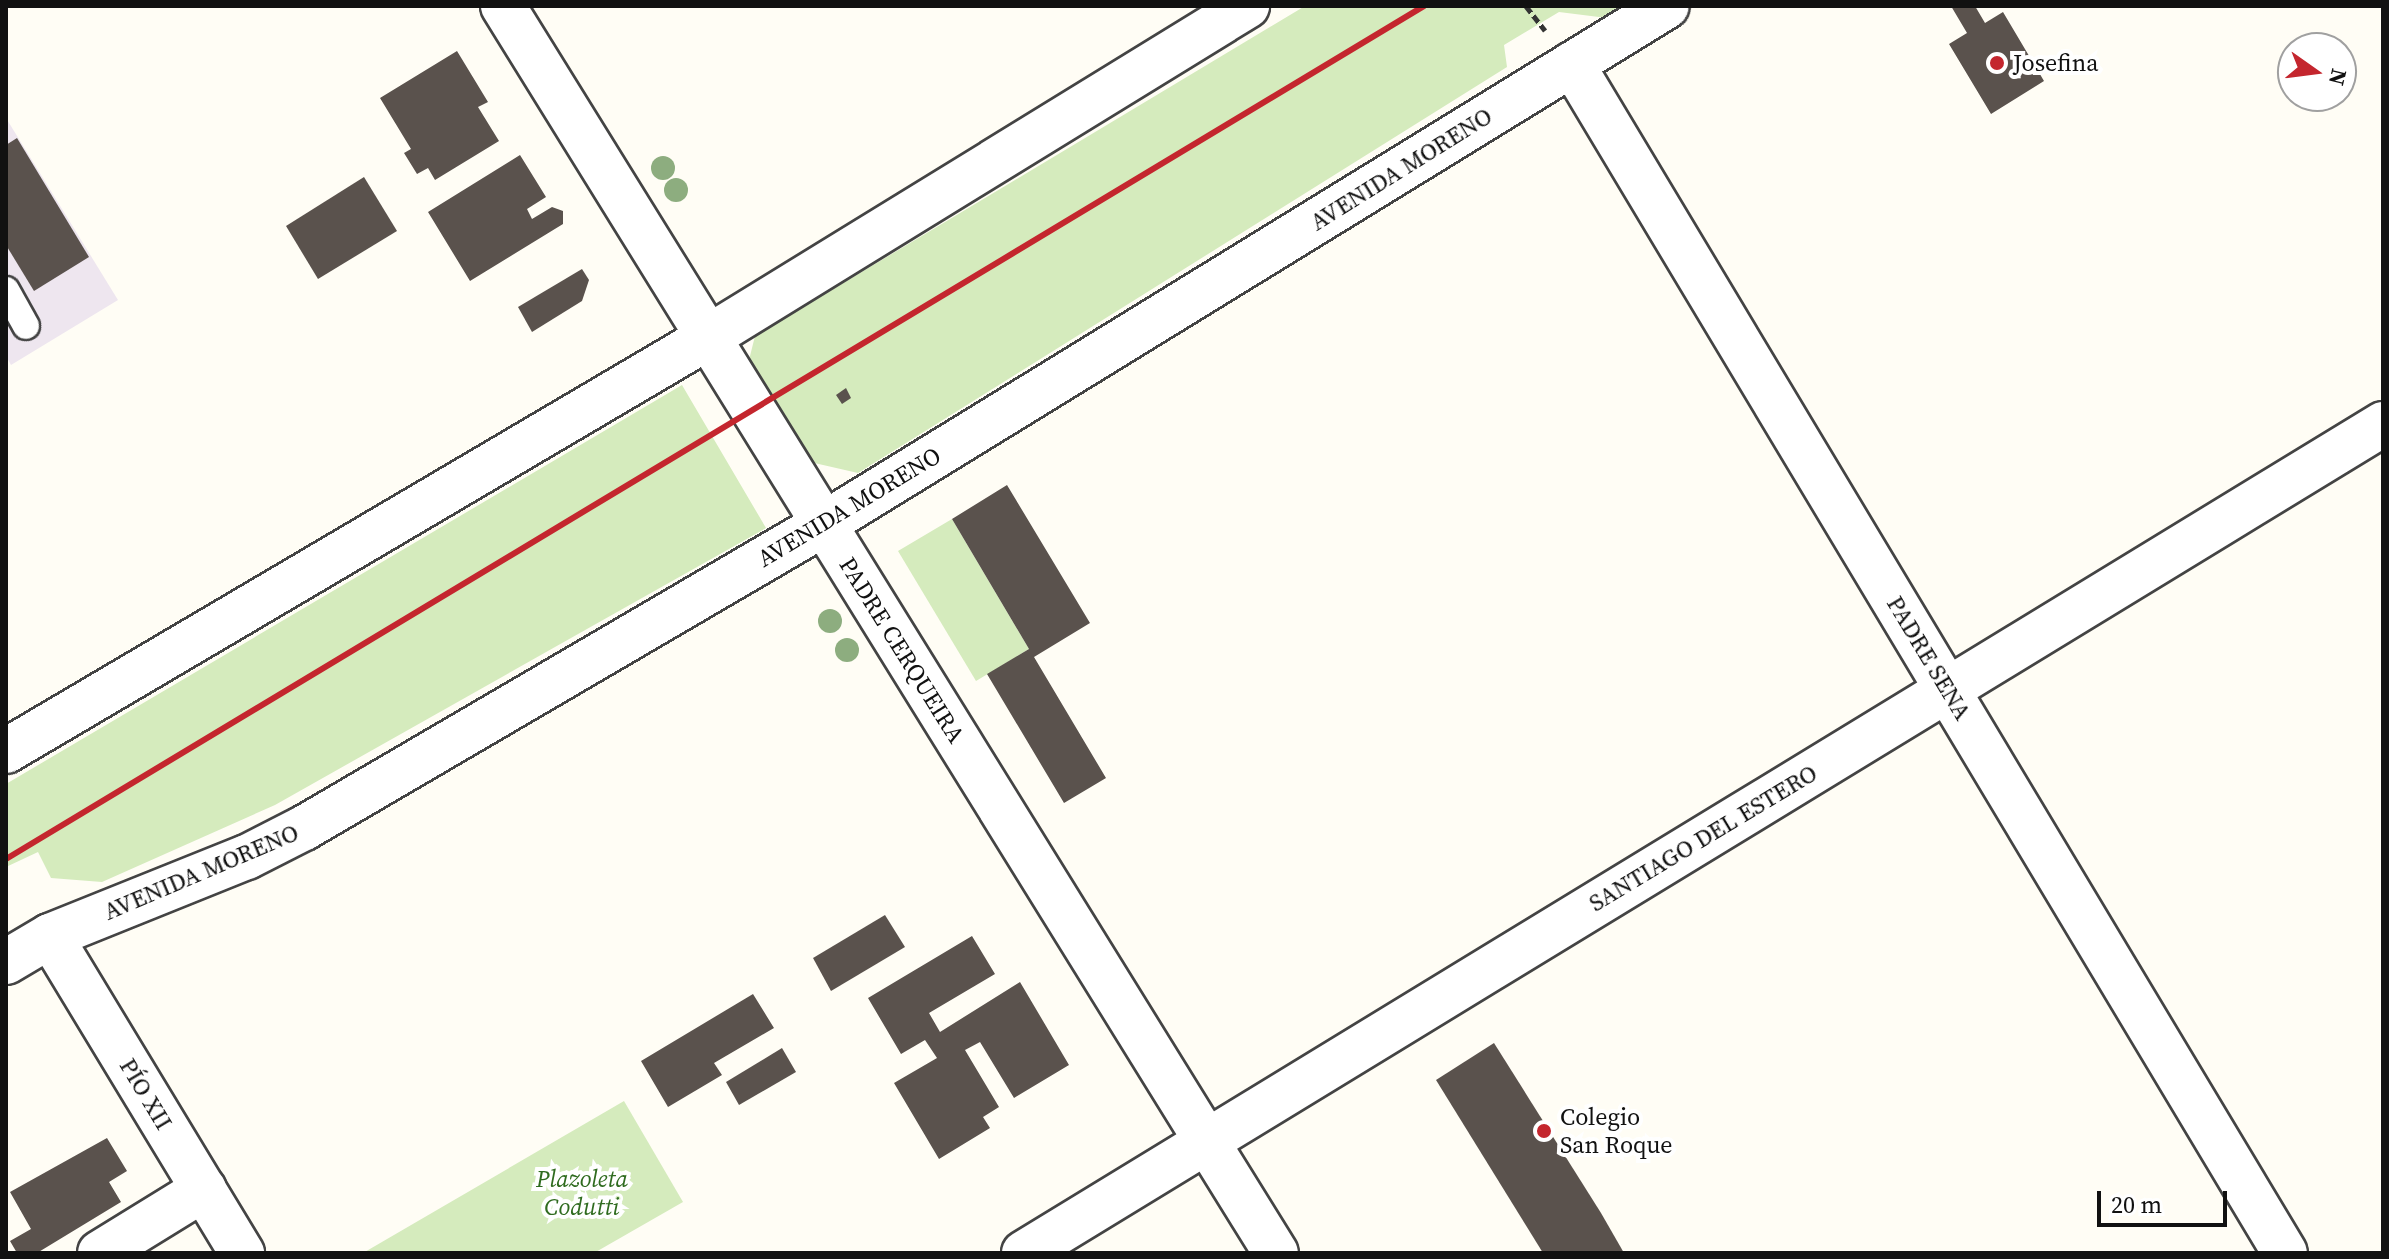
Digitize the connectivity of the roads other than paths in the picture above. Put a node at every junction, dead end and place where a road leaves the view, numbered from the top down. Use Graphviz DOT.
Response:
graph roads {
  1 [pos="503,6"];
  2 [pos="1247,6"];
  3 [pos="1667,6"];
  4 [pos="1572,64"];
  5 [pos="6,290"];
  6 [pos="26,326"];
  7 [pos="707,338"];
  8 [pos="2383,424"];
  9 [pos="824,524"];
  10 [pos="1948,689"];
  11 [pos="6,751"];
  12 [pos="50,936"];
  13 [pos="6,962"];
  14 [pos="1208,1140"];
  15 [pos="204,1189"];
  16 [pos="100,1253"];
  17 [pos="242,1253"];
  18 [pos="1024,1253"];
  19 [pos="1276,1253"];
  20 [pos="2285,1253"];
  1 -- 7 [label="street, PADRE CERQUEIRA"];
  2 -- 7 [label="street"];
  3 -- 4 [label="street, AVENIDA MORENO"];
  4 -- 9 [label="street, AVENIDA MORENO"];
  4 -- 10 [label="street, PADRE SENA"];
  5 -- 6 [label="lane"];
  7 -- 9 [label="street, PADRE CERQUEIRA"];
  7 -- 11 [label="street"];
  8 -- 10 [label="street, SANTIAGO DEL ESTERO"];
  9 -- 12 [label="street, AVENIDA MORENO"];
  9 -- 14 [label="street, PADRE CERQUEIRA"];
  10 -- 14 [label="street, SANTIAGO DEL ESTERO"];
  10 -- 20 [label="street, PADRE SENA"];
  12 -- 13 [label="street, AVENIDA MORENO"];
  12 -- 15 [label="street, PÍO XII"];
  14 -- 18 [label="street, SANTIAGO DEL ESTERO"];
  14 -- 19 [label="street, PADRE CERQUEIRA"];
  15 -- 16 [label="street"];
  15 -- 17 [label="street, PÍO XII"];
}
